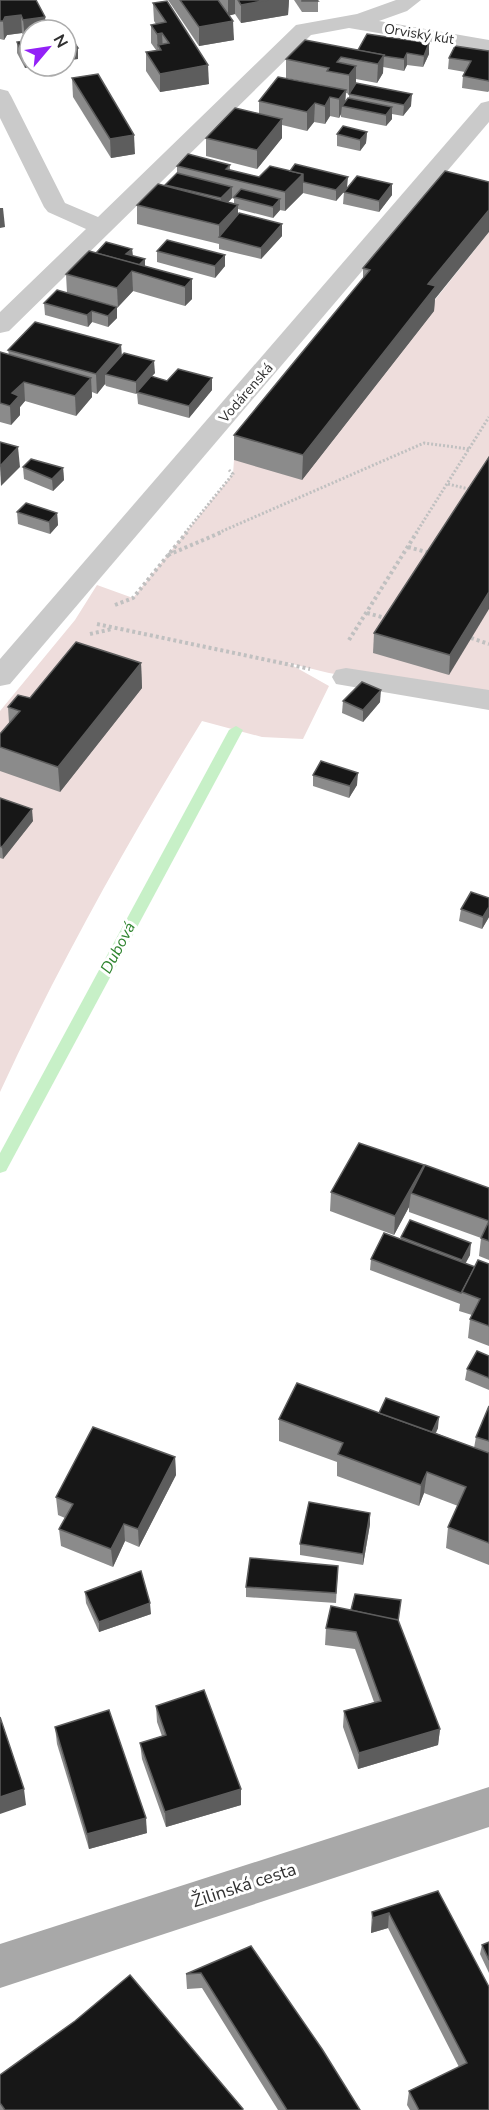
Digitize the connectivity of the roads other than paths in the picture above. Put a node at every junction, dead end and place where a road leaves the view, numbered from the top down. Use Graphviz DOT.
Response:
graph roads {
  1 [pos="411,0"];
  2 [pos="349,22"];
  3 [pos="489,46"];
  4 [pos="0,96"];
  5 [pos="489,108"];
  6 [pos="102,228"];
  7 [pos="0,326"];
  8 [pos="338,675"];
  9 [pos="0,676"];
  10 [pos="489,700"];
  11 [pos="489,1807"];
  12 [pos="0,1966"];
  1 -- 2 [label="street"];
  2 -- 3 [label="street, Orviský kút"];
  2 -- 6 [label="street"];
  4 -- 6 [label="street"];
  5 -- 9 [label="street, Vodárenská"];
  6 -- 7 [label="street"];
  8 -- 10 [label="street"];
  11 -- 12 [label="main road, Žilinská cesta"];
}
